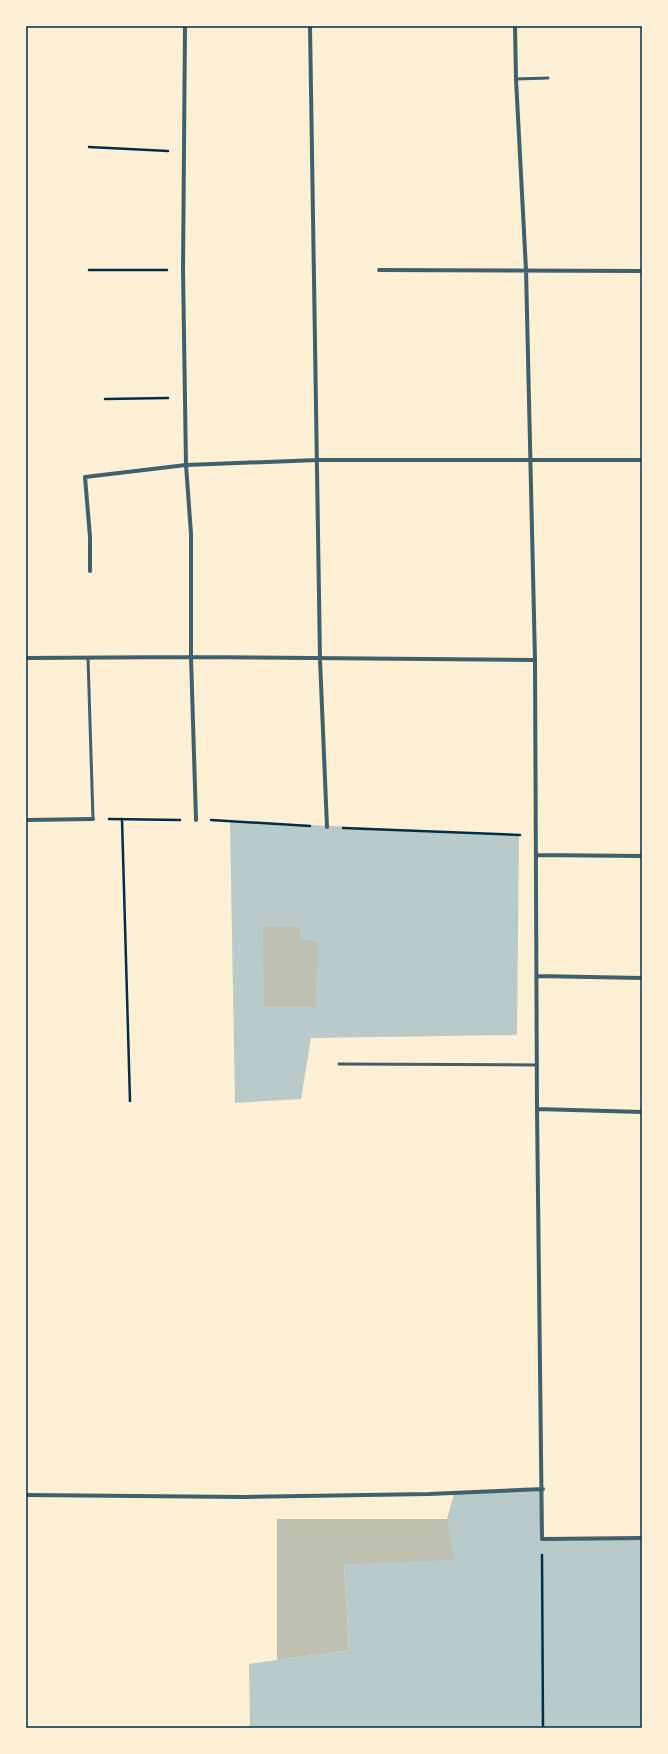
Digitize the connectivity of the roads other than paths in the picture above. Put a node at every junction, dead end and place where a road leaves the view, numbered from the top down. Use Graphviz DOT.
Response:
graph roads {
  1 [pos="184,26"];
  2 [pos="310,26"];
  3 [pos="515,26"];
  4 [pos="548,78"];
  5 [pos="516,79"];
  6 [pos="379,270"];
  7 [pos="526,270"];
  8 [pos="642,272"];
  9 [pos="318,460"];
  10 [pos="530,460"];
  11 [pos="642,460"];
  12 [pos="186,465"];
  13 [pos="90,571"];
  14 [pos="191,657"];
  15 [pos="26,658"];
  16 [pos="88,658"];
  17 [pos="320,659"];
  18 [pos="535,660"];
  19 [pos="93,819"];
  20 [pos="26,820"];
  21 [pos="196,820"];
  22 [pos="327,827"];
  23 [pos="537,855"];
  24 [pos="642,856"];
  25 [pos="537,976"];
  26 [pos="642,978"];
  27 [pos="339,1064"];
  28 [pos="537,1065"];
  29 [pos="537,1109"];
  30 [pos="642,1112"];
  31 [pos="543,1489"];
  32 [pos="26,1495"];
  33 [pos="642,1538"];
  1 -- 12 [label="street"];
  2 -- 9 [label="street"];
  3 -- 5 [label="street"];
  4 -- 5 [label="lane"];
  5 -- 7 [label="street"];
  6 -- 7 [label="street"];
  7 -- 8 [label="street"];
  7 -- 10 [label="street"];
  9 -- 10 [label="street"];
  9 -- 12 [label="street"];
  9 -- 17 [label="street"];
  10 -- 11 [label="street"];
  10 -- 18 [label="street"];
  12 -- 13 [label="street"];
  12 -- 14 [label="street"];
  14 -- 16 [label="street"];
  14 -- 17 [label="street"];
  14 -- 21 [label="street"];
  15 -- 16 [label="street"];
  16 -- 19 [label="lane"];
  17 -- 18 [label="street"];
  17 -- 22 [label="street"];
  18 -- 23 [label="street"];
  19 -- 20 [label="street"];
  23 -- 24 [label="street"];
  23 -- 25 [label="street"];
  25 -- 26 [label="street"];
  25 -- 28 [label="street"];
  27 -- 28 [label="lane"];
  28 -- 29 [label="street"];
  29 -- 30 [label="street"];
  29 -- 31 [label="street"];
  31 -- 32 [label="street"];
  31 -- 33 [label="street"];
}
